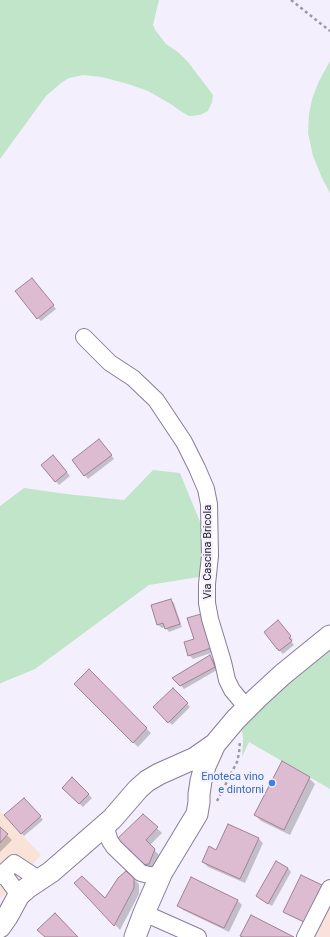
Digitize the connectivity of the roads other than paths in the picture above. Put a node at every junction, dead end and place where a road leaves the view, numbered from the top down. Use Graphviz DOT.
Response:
graph roads {
  1 [pos="84,336"];
  2 [pos="330,636"];
  3 [pos="247,708"];
  4 [pos="215,744"];
  5 [pos="169,770"];
  6 [pos="198,794"];
  7 [pos="112,818"];
  8 [pos="162,872"];
  9 [pos="1,875"];
  10 [pos="40,880"];
  11 [pos="330,888"];
  12 [pos="17,899"];
  13 [pos="144,913"];
  14 [pos="0,927"];
  15 [pos="12,937"];
  16 [pos="135,937"];
  17 [pos="198,937"];
  18 [pos="305,937"];
  1 -- 3 [label="street, Via Cascina Bricola"];
  2 -- 3 [label="main road"];
  3 -- 4 [label="main road"];
  4 -- 5 [label="main road"];
  4 -- 6 [label="main road"];
  5 -- 6 [label="main road"];
  5 -- 7 [label="main road"];
  6 -- 8 [label="main road"];
  7 -- 8 [label="street"];
  7 -- 10 [label="main road"];
  8 -- 13 [label="main road"];
  9 -- 10 [label="street"];
  9 -- 12 [label="street"];
  10 -- 12 [label="main road"];
  11 -- 18 [label="street"];
  12 -- 14 [label="main road"];
  12 -- 15 [label="main road"];
  13 -- 16 [label="main road"];
  13 -- 17 [label="street"];
}
